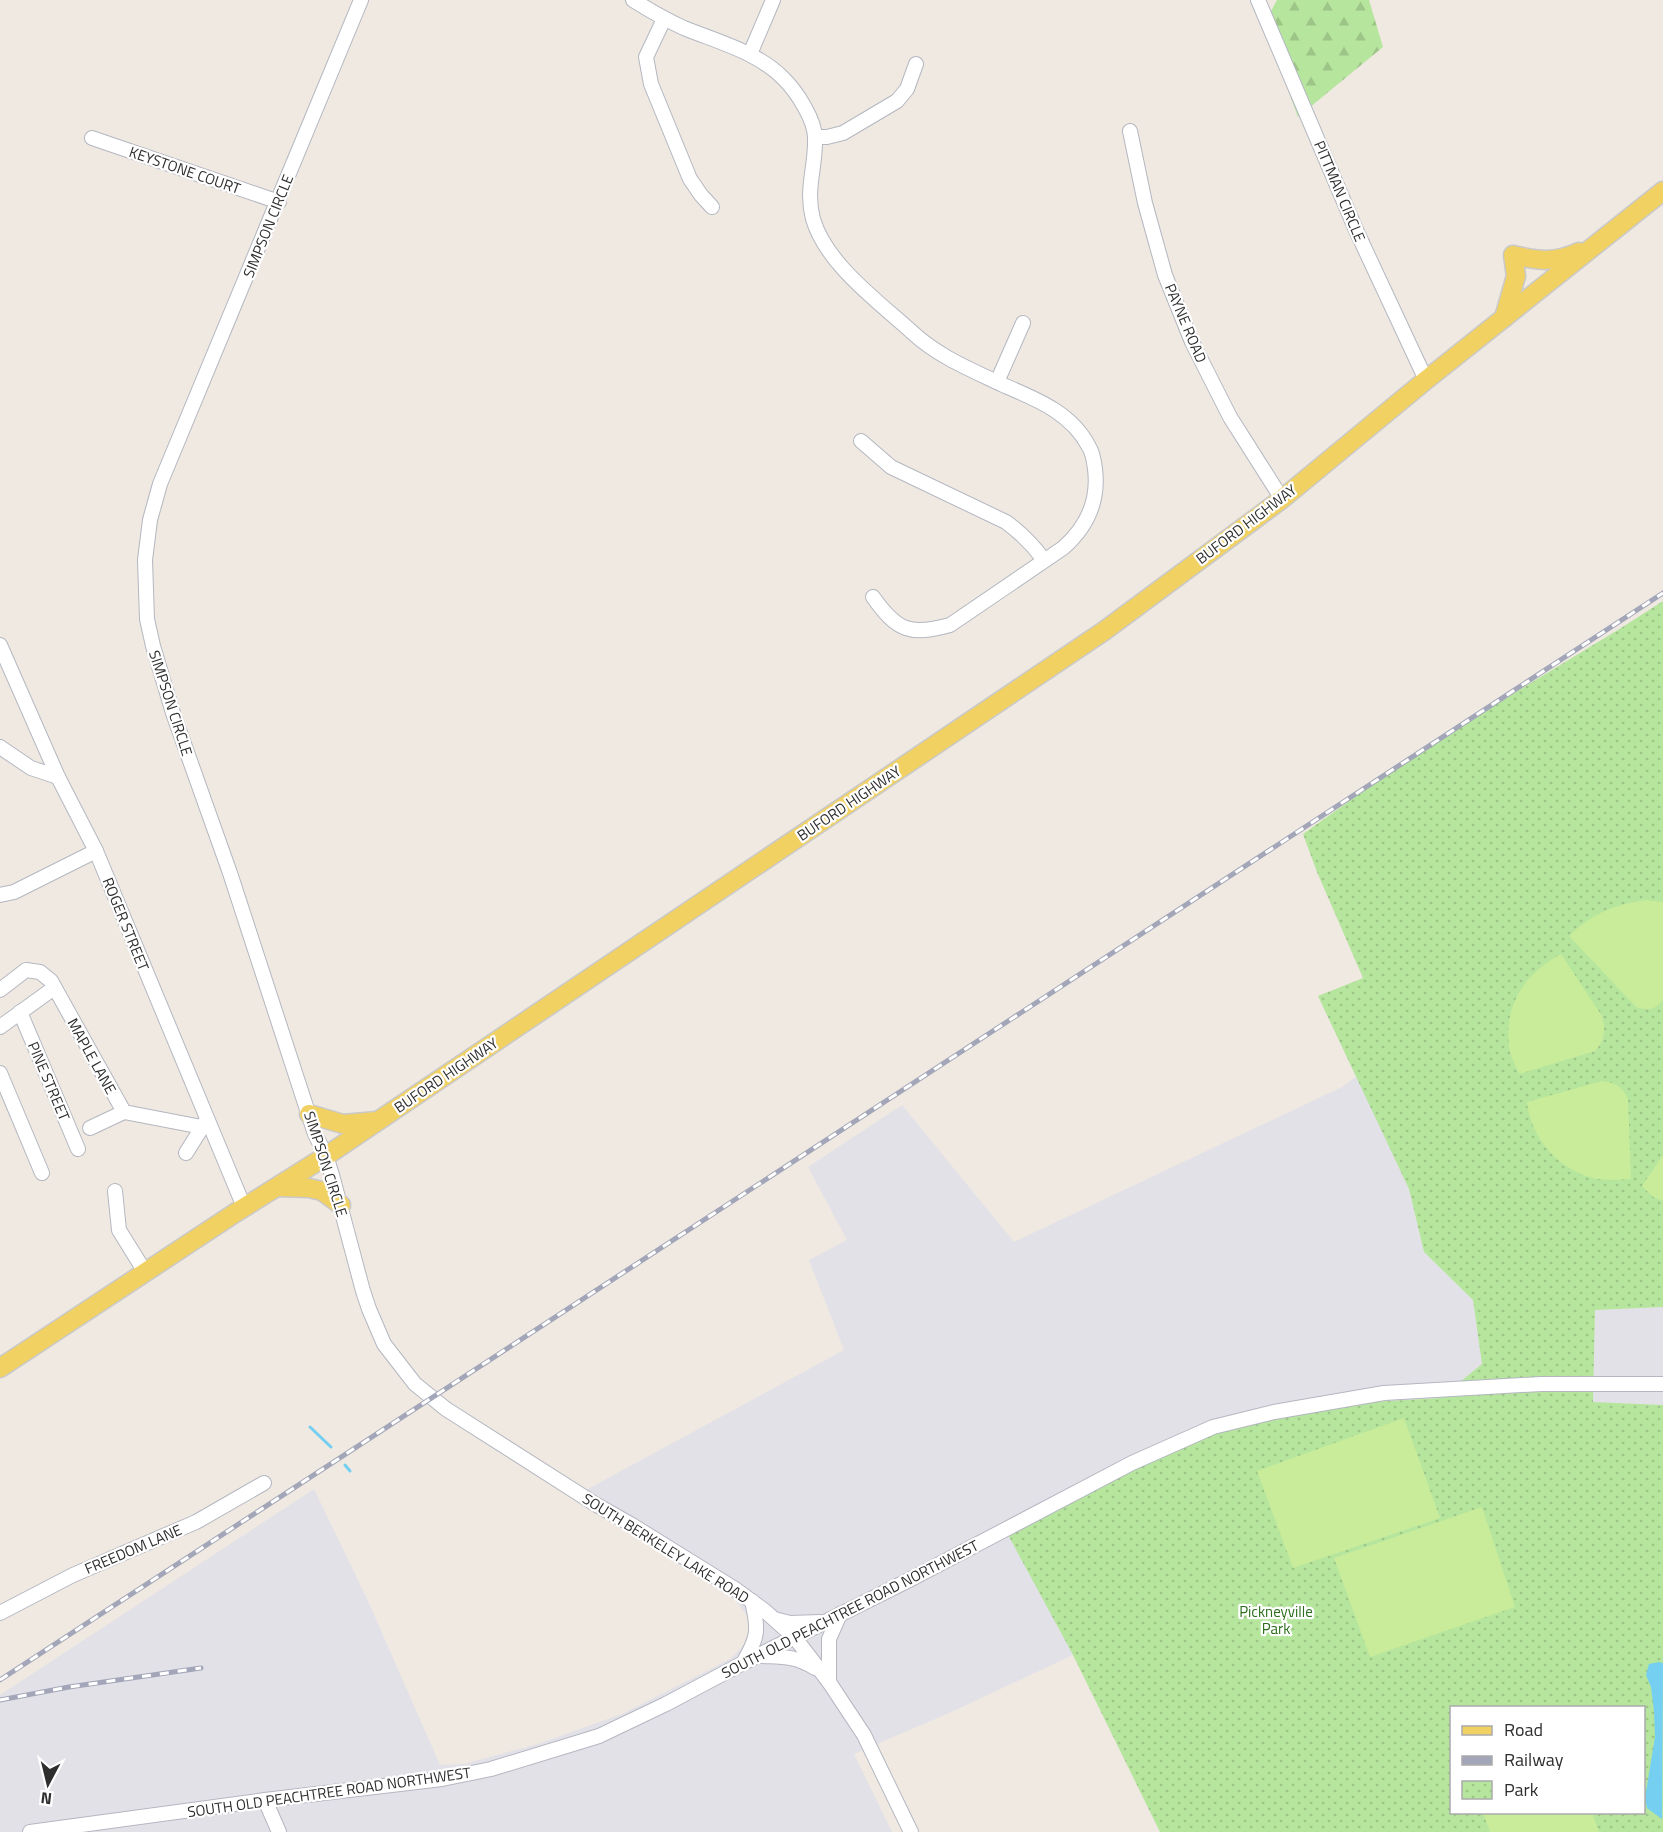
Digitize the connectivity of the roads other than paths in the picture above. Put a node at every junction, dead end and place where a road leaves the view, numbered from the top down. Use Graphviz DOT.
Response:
graph roads {
  1 [pos="361,0"];
  2 [pos="633,0"];
  3 [pos="773,0"];
  4 [pos="1258,0"];
  5 [pos="664,19"];
  6 [pos="750,54"];
  7 [pos="916,64"];
  8 [pos="1130,131"];
  9 [pos="816,137"];
  10 [pos="92,138"];
  11 [pos="1663,191"];
  12 [pos="279,202"];
  13 [pos="712,207"];
  14 [pos="1594,246"];
  15 [pos="1504,318"];
  16 [pos="1023,323"];
  17 [pos="1426,380"];
  18 [pos="998,382"];
  19 [pos="861,441"];
  20 [pos="1282,499"];
  21 [pos="1044,560"];
  22 [pos="873,597"];
  23 [pos="0,645"];
  24 [pos="0,747"];
  25 [pos="58,777"];
  26 [pos="96,851"];
  27 [pos="0,895"];
  28 [pos="54,988"];
  29 [pos="0,990"];
  30 [pos="20,1012"];
  31 [pos="0,1027"];
  32 [pos="0,1073"];
  33 [pos="124,1112"];
  34 [pos="309,1114"];
  35 [pos="378,1121"];
  36 [pos="205,1123"];
  37 [pos="90,1128"];
  38 [pos="78,1149"];
  39 [pos="186,1154"];
  40 [pos="326,1156"];
  41 [pos="42,1173"];
  42 [pos="277,1187"];
  43 [pos="115,1191"];
  44 [pos="341,1205"];
  45 [pos="244,1207"];
  46 [pos="146,1272"];
  47 [pos="0,1368"];
  48 [pos="1663,1384"];
  49 [pos="432,1398"];
  50 [pos="264,1484"];
  51 [pos="752,1601"];
  52 [pos="0,1613"];
  53 [pos="840,1614"];
  54 [pos="774,1619"];
  55 [pos="825,1622"];
  56 [pos="795,1638"];
  57 [pos="756,1656"];
  58 [pos="743,1663"];
  59 [pos="826,1677"];
  60 [pos="266,1800"];
  61 [pos="30,1832"];
  62 [pos="279,1832"];
  63 [pos="911,1832"];
  1 -- 12 [label="street, SIMPSON CIRCLE"];
  2 -- 5 [label="street"];
  3 -- 6 [label="street"];
  4 -- 17 [label="street, PITTMAN CIRCLE"];
  5 -- 6 [label="street"];
  5 -- 13 [label="street"];
  6 -- 9 [label="street"];
  7 -- 9 [label="street"];
  8 -- 20 [label="street, PAYNE ROAD"];
  9 -- 18 [label="street"];
  10 -- 12 [label="street, KEYSTONE COURT"];
  11 -- 14 [label="main road, BUFORD HIGHWAY"];
  12 -- 34 [label="street, SIMPSON CIRCLE"];
  14 -- 15 [label="main road, BUFORD HIGHWAY"];
  14 -- 15 [label="main road"];
  15 -- 17 [label="main road, BUFORD HIGHWAY"];
  16 -- 18 [label="street"];
  17 -- 20 [label="main road, BUFORD HIGHWAY"];
  18 -- 21 [label="street"];
  19 -- 21 [label="street"];
  20 -- 35 [label="main road, BUFORD HIGHWAY"];
  21 -- 22 [label="street"];
  23 -- 25 [label="street, ROGER STREET"];
  24 -- 25 [label="street"];
  25 -- 26 [label="street, ROGER STREET"];
  26 -- 27 [label="street"];
  26 -- 36 [label="street, ROGER STREET"];
  28 -- 29 [label="street"];
  28 -- 30 [label="street"];
  28 -- 33 [label="street, MAPLE LANE"];
  30 -- 31 [label="street"];
  30 -- 38 [label="street, PINE STREET"];
  32 -- 41 [label="street"];
  33 -- 36 [label="street"];
  33 -- 37 [label="street"];
  34 -- 35 [label="main road"];
  34 -- 40 [label="street, SIMPSON CIRCLE"];
  35 -- 40 [label="main road, BUFORD HIGHWAY"];
  36 -- 39 [label="street"];
  36 -- 45 [label="street, ROGER STREET"];
  40 -- 42 [label="main road, BUFORD HIGHWAY"];
  40 -- 44 [label="street, SIMPSON CIRCLE"];
  42 -- 44 [label="main road"];
  42 -- 45 [label="main road, BUFORD HIGHWAY"];
  43 -- 46 [label="street"];
  44 -- 49 [label="street, SIMPSON CIRCLE"];
  45 -- 46 [label="main road, BUFORD HIGHWAY"];
  46 -- 47 [label="main road, BUFORD HIGHWAY"];
  48 -- 53 [label="street, SOUTH OLD PEACHTREE ROAD NORTHWEST"];
  49 -- 51 [label="street, SOUTH BERKELEY LAKE ROAD"];
  50 -- 52 [label="street, FREEDOM LANE"];
  51 -- 54 [label="street, SOUTH BERKELEY LAKE ROAD"];
  51 -- 58 [label="street"];
  53 -- 55 [label="street, SOUTH OLD PEACHTREE ROAD NORTHWEST"];
  53 -- 59 [label="street"];
  54 -- 55 [label="street"];
  54 -- 56 [label="street, SOUTH BERKELEY LAKE ROAD"];
  55 -- 56 [label="street, SOUTH OLD PEACHTREE ROAD NORTHWEST"];
  56 -- 57 [label="street, SOUTH OLD PEACHTREE ROAD NORTHWEST"];
  56 -- 59 [label="street, SOUTH BERKELEY LAKE ROAD"];
  57 -- 58 [label="street, SOUTH OLD PEACHTREE ROAD NORTHWEST"];
  57 -- 59 [label="street"];
  58 -- 60 [label="street, SOUTH OLD PEACHTREE ROAD NORTHWEST"];
  59 -- 63 [label="street, SOUTH BERKELEY LAKE ROAD"];
  60 -- 61 [label="street, SOUTH OLD PEACHTREE ROAD NORTHWEST"];
  60 -- 62 [label="street"];
}
